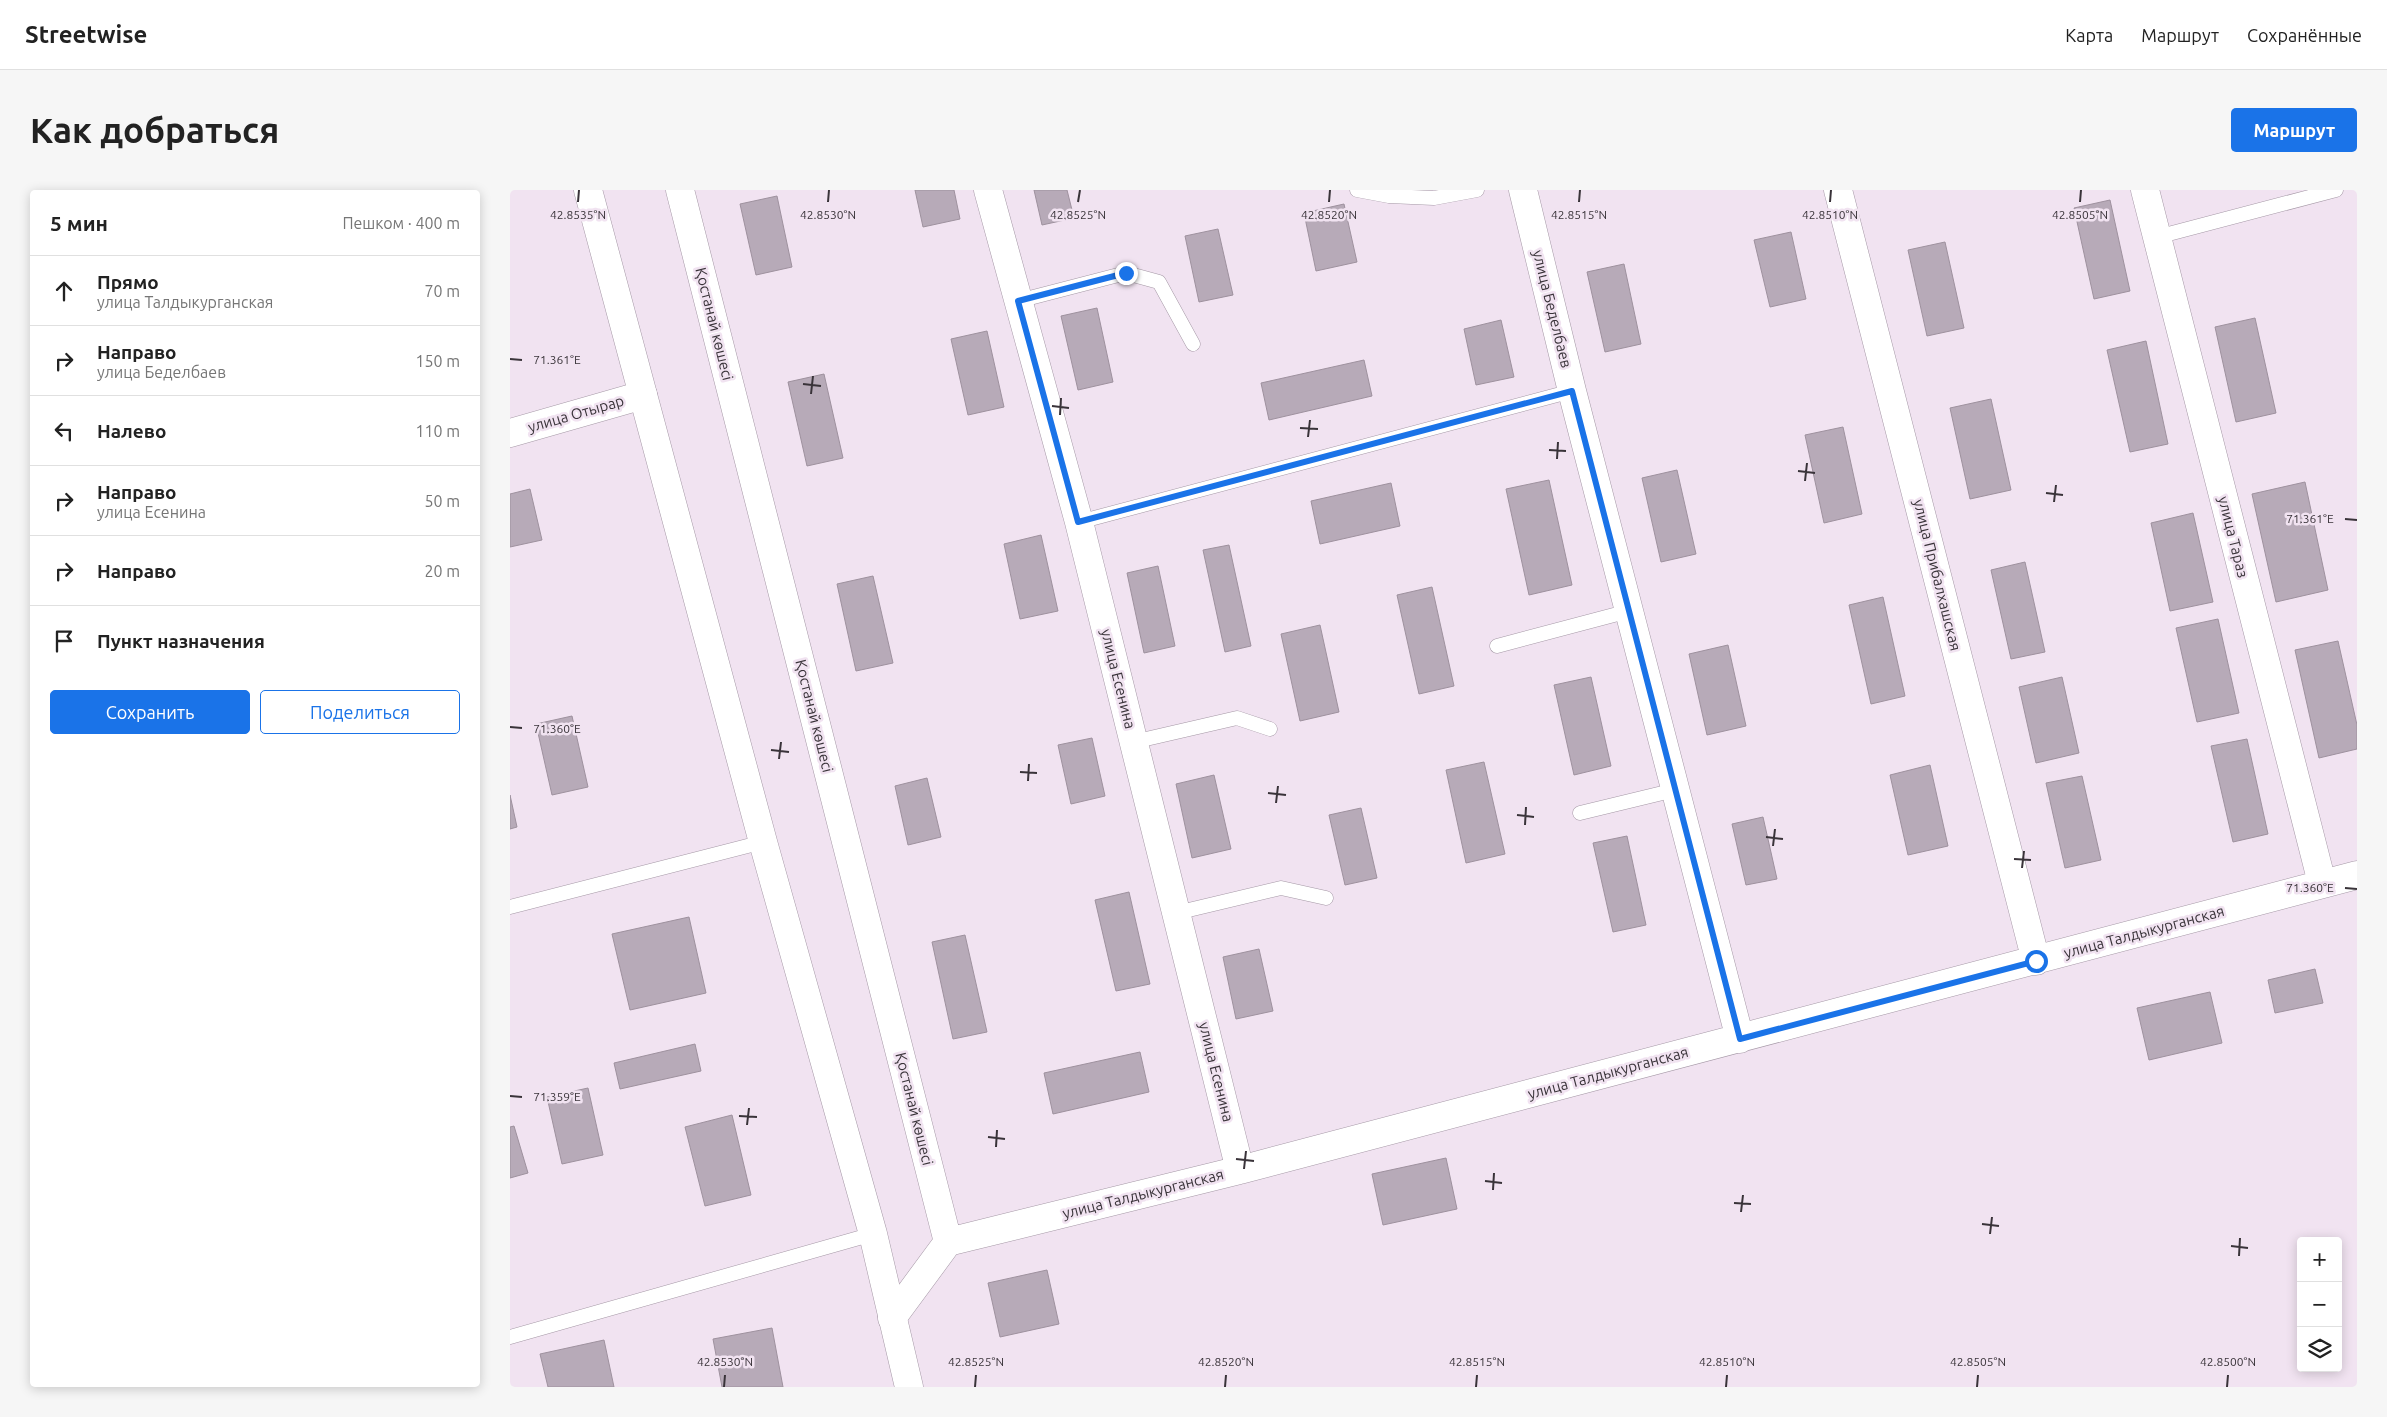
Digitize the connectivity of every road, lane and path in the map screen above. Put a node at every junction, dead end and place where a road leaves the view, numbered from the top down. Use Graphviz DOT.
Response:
graph roads {
  1 [pos="588,190"];
  2 [pos="680,190"];
  3 [pos="988,190"];
  4 [pos="1357,190"];
  5 [pos="1477,190"];
  6 [pos="1523,190"];
  7 [pos="1838,190"];
  8 [pos="2145,190"];
  9 [pos="2336,190"];
  10 [pos="2157,237"];
  11 [pos="1018,301"];
  12 [pos="1193,344"];
  13 [pos="1572,391"];
  14 [pos="643,395"];
  15 [pos="510,433"];
  16 [pos="1078,522"];
  17 [pos="1629,611"];
  18 [pos="1498,646"];
  19 [pos="1270,729"];
  20 [pos="1133,742"];
  21 [pos="1675,790"];
  22 [pos="1580,813"];
  23 [pos="763,842"];
  24 [pos="2357,875"];
  25 [pos="2322,884"];
  26 [pos="1326,898"];
  27 [pos="510,907"];
  28 [pos="1176,912"];
  29 [pos="2036,961"];
  30 [pos="1740,1039"];
  31 [pos="1240,1170"];
  32 [pos="873,1234"];
  33 [pos="948,1242"];
  34 [pos="892,1318"];
  35 [pos="510,1336"];
  36 [pos="909,1387"];
  1 -- 14 [label="street"];
  2 -- 33 [label="street, Қостанай көшесі"];
  3 -- 11 [label="street, улица Есенина"];
  4 -- 5 [label="lane"];
  6 -- 13 [label="street, улица Беделбаев"];
  7 -- 29 [label="street, улица Прибалхашская"];
  8 -- 10 [label="street, улица Тараз"];
  9 -- 10 [label="lane"];
  10 -- 25 [label="street, улица Тараз"];
  11 -- 12 [label="lane"];
  11 -- 16 [label="street, улица Есенина"];
  13 -- 16 [label="lane"];
  13 -- 17 [label="street, улица Беделбаев"];
  14 -- 15 [label="street, улица Отырар"];
  14 -- 23 [label="street"];
  16 -- 20 [label="street, улица Есенина"];
  17 -- 18 [label="lane"];
  17 -- 21 [label="street, улица Беделбаев"];
  19 -- 20 [label="lane"];
  20 -- 28 [label="street, улица Есенина"];
  21 -- 22 [label="lane"];
  21 -- 30 [label="street, улица Беделбаев"];
  23 -- 27 [label="lane"];
  23 -- 32 [label="street"];
  24 -- 25 [label="street, улица Талдыкурганская"];
  25 -- 29 [label="street, улица Талдыкурганская"];
  26 -- 28 [label="lane"];
  28 -- 31 [label="street, улица Есенина"];
  29 -- 30 [label="street, улица Талдыкурганская"];
  30 -- 31 [label="street, улица Талдыкурганская"];
  31 -- 33 [label="street, улица Талдыкурганская"];
  32 -- 34 [label="street"];
  32 -- 35 [label="lane"];
  33 -- 34 [label="street"];
  34 -- 36 [label="street"];
}
